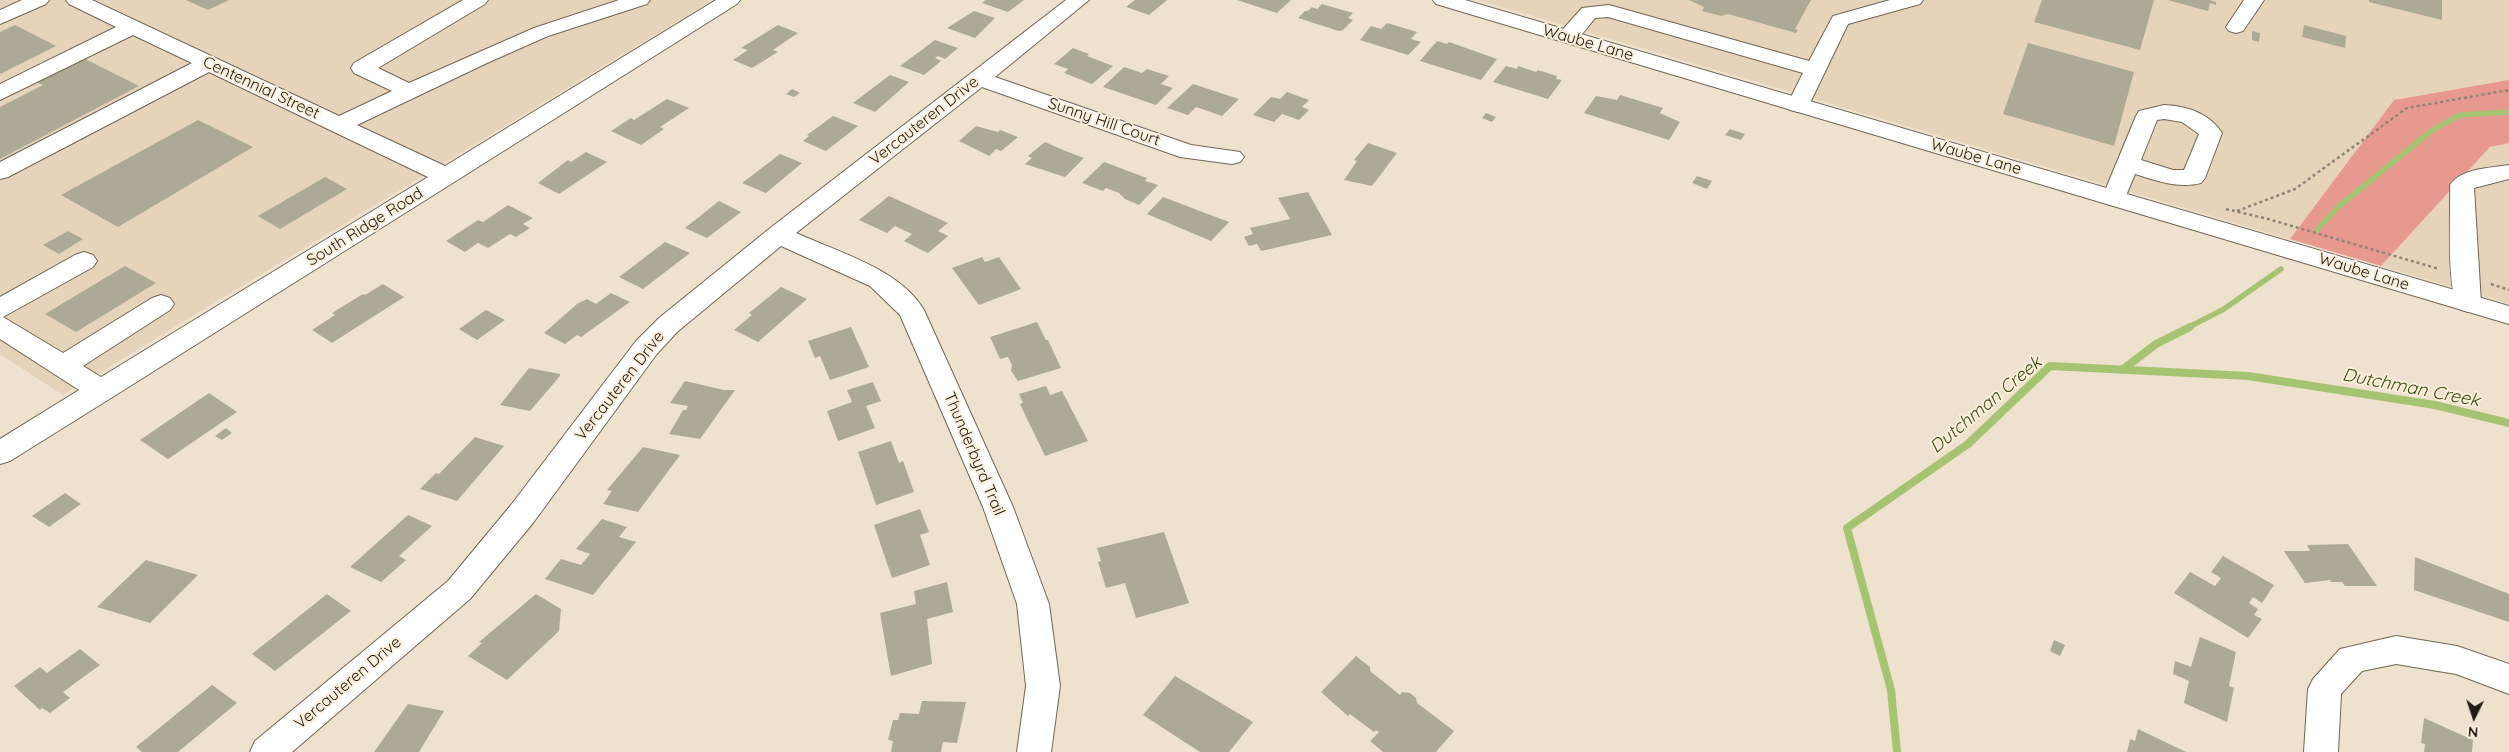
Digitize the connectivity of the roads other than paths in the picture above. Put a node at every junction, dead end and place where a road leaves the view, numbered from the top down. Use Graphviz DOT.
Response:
graph roads {
  1 [pos="39,0"];
  2 [pos="76,0"];
  3 [pos="478,0"];
  4 [pos="640,0"];
  5 [pos="730,0"];
  6 [pos="1079,0"];
  7 [pos="1443,0"];
  8 [pos="1913,0"];
  9 [pos="2254,0"];
  10 [pos="0,18"];
  11 [pos="2236,27"];
  12 [pos="130,28"];
  13 [pos="1567,37"];
  14 [pos="209,63"];
  15 [pos="1816,70"];
  16 [pos="978,78"];
  17 [pos="409,91"];
  18 [pos="0,93"];
  19 [pos="1798,105"];
  20 [pos="338,125"];
  21 [pos="1232,157"];
  22 [pos="2128,164"];
  23 [pos="0,172"];
  24 [pos="2509,172"];
  25 [pos="446,176"];
  26 [pos="2114,198"];
  27 [pos="778,235"];
  28 [pos="84,261"];
  29 [pos="2468,303"];
  30 [pos="162,304"];
  31 [pos="0,309"];
  32 [pos="2509,315"];
  33 [pos="0,326"];
  34 [pos="63,366"];
  35 [pos="101,391"];
  36 [pos="0,454"];
  37 [pos="2509,679"];
  38 [pos="267,752"];
  39 [pos="1034,752"];
  40 [pos="2321,752"];
  1 -- 10 [label="street"];
  2 -- 12 [label="street, Centennial Street"];
  3 -- 17 [label="street"];
  4 -- 17 [label="street"];
  5 -- 25 [label="street, South Ridge Road"];
  6 -- 16 [label="street, Vercauteren Drive"];
  7 -- 13 [label="street, Waube Lane"];
  8 -- 15 [label="street"];
  9 -- 11 [label="street"];
  12 -- 14 [label="street, Centennial Street"];
  12 -- 18 [label="street"];
  13 -- 15 [label="street"];
  13 -- 19 [label="street, Waube Lane"];
  14 -- 20 [label="street, Centennial Street"];
  14 -- 23 [label="street"];
  15 -- 19 [label="street"];
  16 -- 21 [label="street, Sunny Hill Court"];
  16 -- 27 [label="street, Vercauteren Drive"];
  17 -- 20 [label="street"];
  19 -- 26 [label="street, Waube Lane"];
  20 -- 25 [label="street, Centennial Street"];
  22 -- 26 [label="street"];
  24 -- 29 [label="street"];
  25 -- 35 [label="street, South Ridge Road"];
  26 -- 29 [label="street, Waube Lane"];
  27 -- 38 [label="street, Vercauteren Drive"];
  27 -- 39 [label="street, Thunderbyrd Trail"];
  28 -- 31 [label="street"];
  29 -- 32 [label="street, Waube Lane"];
  30 -- 34 [label="street"];
  33 -- 34 [label="street"];
  34 -- 35 [label="street"];
  35 -- 36 [label="street, South Ridge Road"];
  37 -- 40 [label="street"];
}
